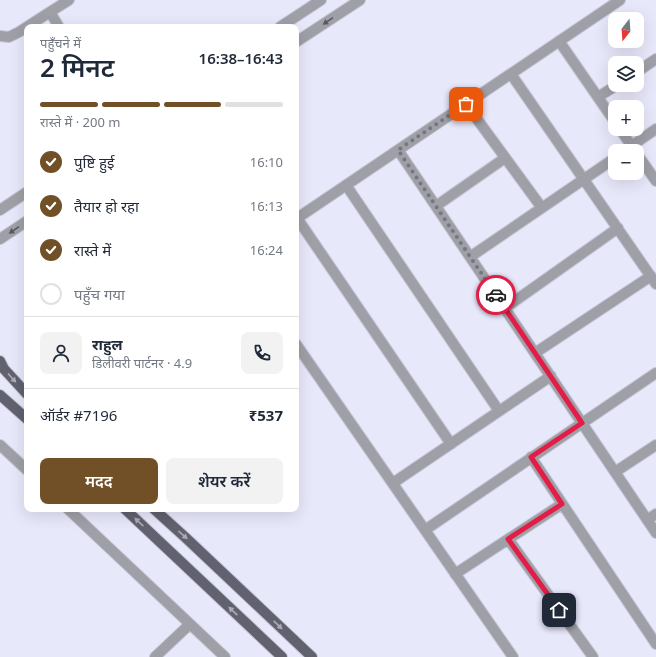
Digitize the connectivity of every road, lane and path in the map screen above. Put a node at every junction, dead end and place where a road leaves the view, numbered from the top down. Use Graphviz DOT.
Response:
graph roads {
  1 [pos="69,0"];
  2 [pos="321,0"];
  3 [pos="360,0"];
  4 [pos="620,0"];
  5 [pos="50,12"];
  6 [pos="31,24"];
  7 [pos="57,24"];
  8 [pos="285,24"];
  9 [pos="24,29"];
  10 [pos="0,36"];
  11 [pos="299,40"];
  12 [pos="559,41"];
  13 [pos="656,59"];
  14 [pos="644,67"];
  15 [pos="511,74"];
  16 [pos="608,91"];
  17 [pos="598,97"];
  18 [pos="466,104"];
  19 [pos="608,112"];
  20 [pos="656,129"];
  21 [pos="639,144"];
  22 [pos="398,150"];
  23 [pos="505,158"];
  24 [pos="608,163"];
  25 [pos="644,166"];
  26 [pos="584,179"];
  27 [pos="656,181"];
  28 [pos="346,185"];
  29 [pos="24,194"];
  30 [pos="436,206"];
  31 [pos="542,208"];
  32 [pos="0,210"];
  33 [pos="299,216"];
  34 [pos="299,222"];
  35 [pos="24,223"];
  36 [pos="618,228"];
  37 [pos="0,239"];
  38 [pos="470,257"];
  39 [pos="653,280"];
  40 [pos="505,308"];
  41 [pos="299,348"];
  42 [pos="535,353"];
  43 [pos="0,361"];
  44 [pos="656,373"];
  45 [pos="551,376"];
  46 [pos="24,391"];
  47 [pos="0,395"];
  48 [pos="500,411"];
  49 [pos="24,416"];
  50 [pos="582,423"];
  51 [pos="0,444"];
  52 [pos="451,444"];
  53 [pos="656,445"];
  54 [pos="531,457"];
  55 [pos="24,467"];
  56 [pos="615,472"];
  57 [pos="393,484"];
  58 [pos="562,504"];
  59 [pos="71,512"];
  60 [pos="128,512"];
  61 [pos="157,512"];
  62 [pos="652,517"];
  63 [pos="425,530"];
  64 [pos="656,532"];
  65 [pos="508,539"];
  66 [pos="455,574"];
  67 [pos="190,624"];
  68 [pos="656,644"];
  69 [pos="155,657"];
  70 [pos="224,657"];
  71 [pos="282,657"];
  72 [pos="312,657"];
  73 [pos="513,657"];
  74 [pos="593,657"];
  1 -- 5 [label="street"];
  2 -- 8 [label="street"];
  3 -- 11 [label="street, one-way"];
  4 -- 12 [label="street"];
  5 -- 6 [label="street"];
  5 -- 7 [label="street"];
  9 -- 10 [label="street"];
  12 -- 15 [label="street"];
  12 -- 17 [label="street"];
  13 -- 14 [label="street"];
  15 -- 18 [label="street"];
  15 -- 26 [label="street"];
  16 -- 17 [label="street"];
  17 -- 19 [label="street"];
  18 -- 22 [label="street"];
  18 -- 23 [label="street"];
  20 -- 21 [label="street"];
  22 -- 28 [label="street"];
  22 -- 30 [label="street"];
  23 -- 30 [label="street"];
  23 -- 31 [label="street"];
  24 -- 26 [label="street"];
  25 -- 27 [label="street"];
  26 -- 31 [label="street"];
  26 -- 36 [label="street"];
  28 -- 33 [label="street"];
  28 -- 48 [label="street"];
  29 -- 32 [label="street"];
  30 -- 38 [label="street"];
  31 -- 38 [label="street"];
  34 -- 52 [label="street"];
  35 -- 37 [label="street, one-way"];
  36 -- 39 [label="street"];
  36 -- 40 [label="street"];
  38 -- 40 [label="street"];
  39 -- 42 [label="street"];
  40 -- 42 [label="street"];
  41 -- 57 [label="street"];
  42 -- 45 [label="street"];
  43 -- 46 [label="main road, one-way"];
  44 -- 50 [label="street"];
  45 -- 48 [label="street"];
  45 -- 50 [label="street"];
  47 -- 49 [label="main road"];
  48 -- 52 [label="street"];
  50 -- 54 [label="street"];
  50 -- 56 [label="street"];
  51 -- 55 [label="street"];
  52 -- 57 [label="street"];
  53 -- 56 [label="street"];
  54 -- 58 [label="street"];
  54 -- 63 [label="street"];
  56 -- 62 [label="street"];
  57 -- 63 [label="street"];
  58 -- 65 [label="street"];
  58 -- 68 [label="street"];
  59 -- 67 [label="street"];
  71 -- 60 [label="main road, one-way"];
  61 -- 72 [label="main road, one-way"];
  62 -- 64 [label="street"];
  63 -- 66 [label="street"];
  65 -- 66 [label="street"];
  65 -- 74 [label="street"];
  66 -- 73 [label="street"];
  67 -- 69 [label="street"];
  67 -- 70 [label="street"];
}
